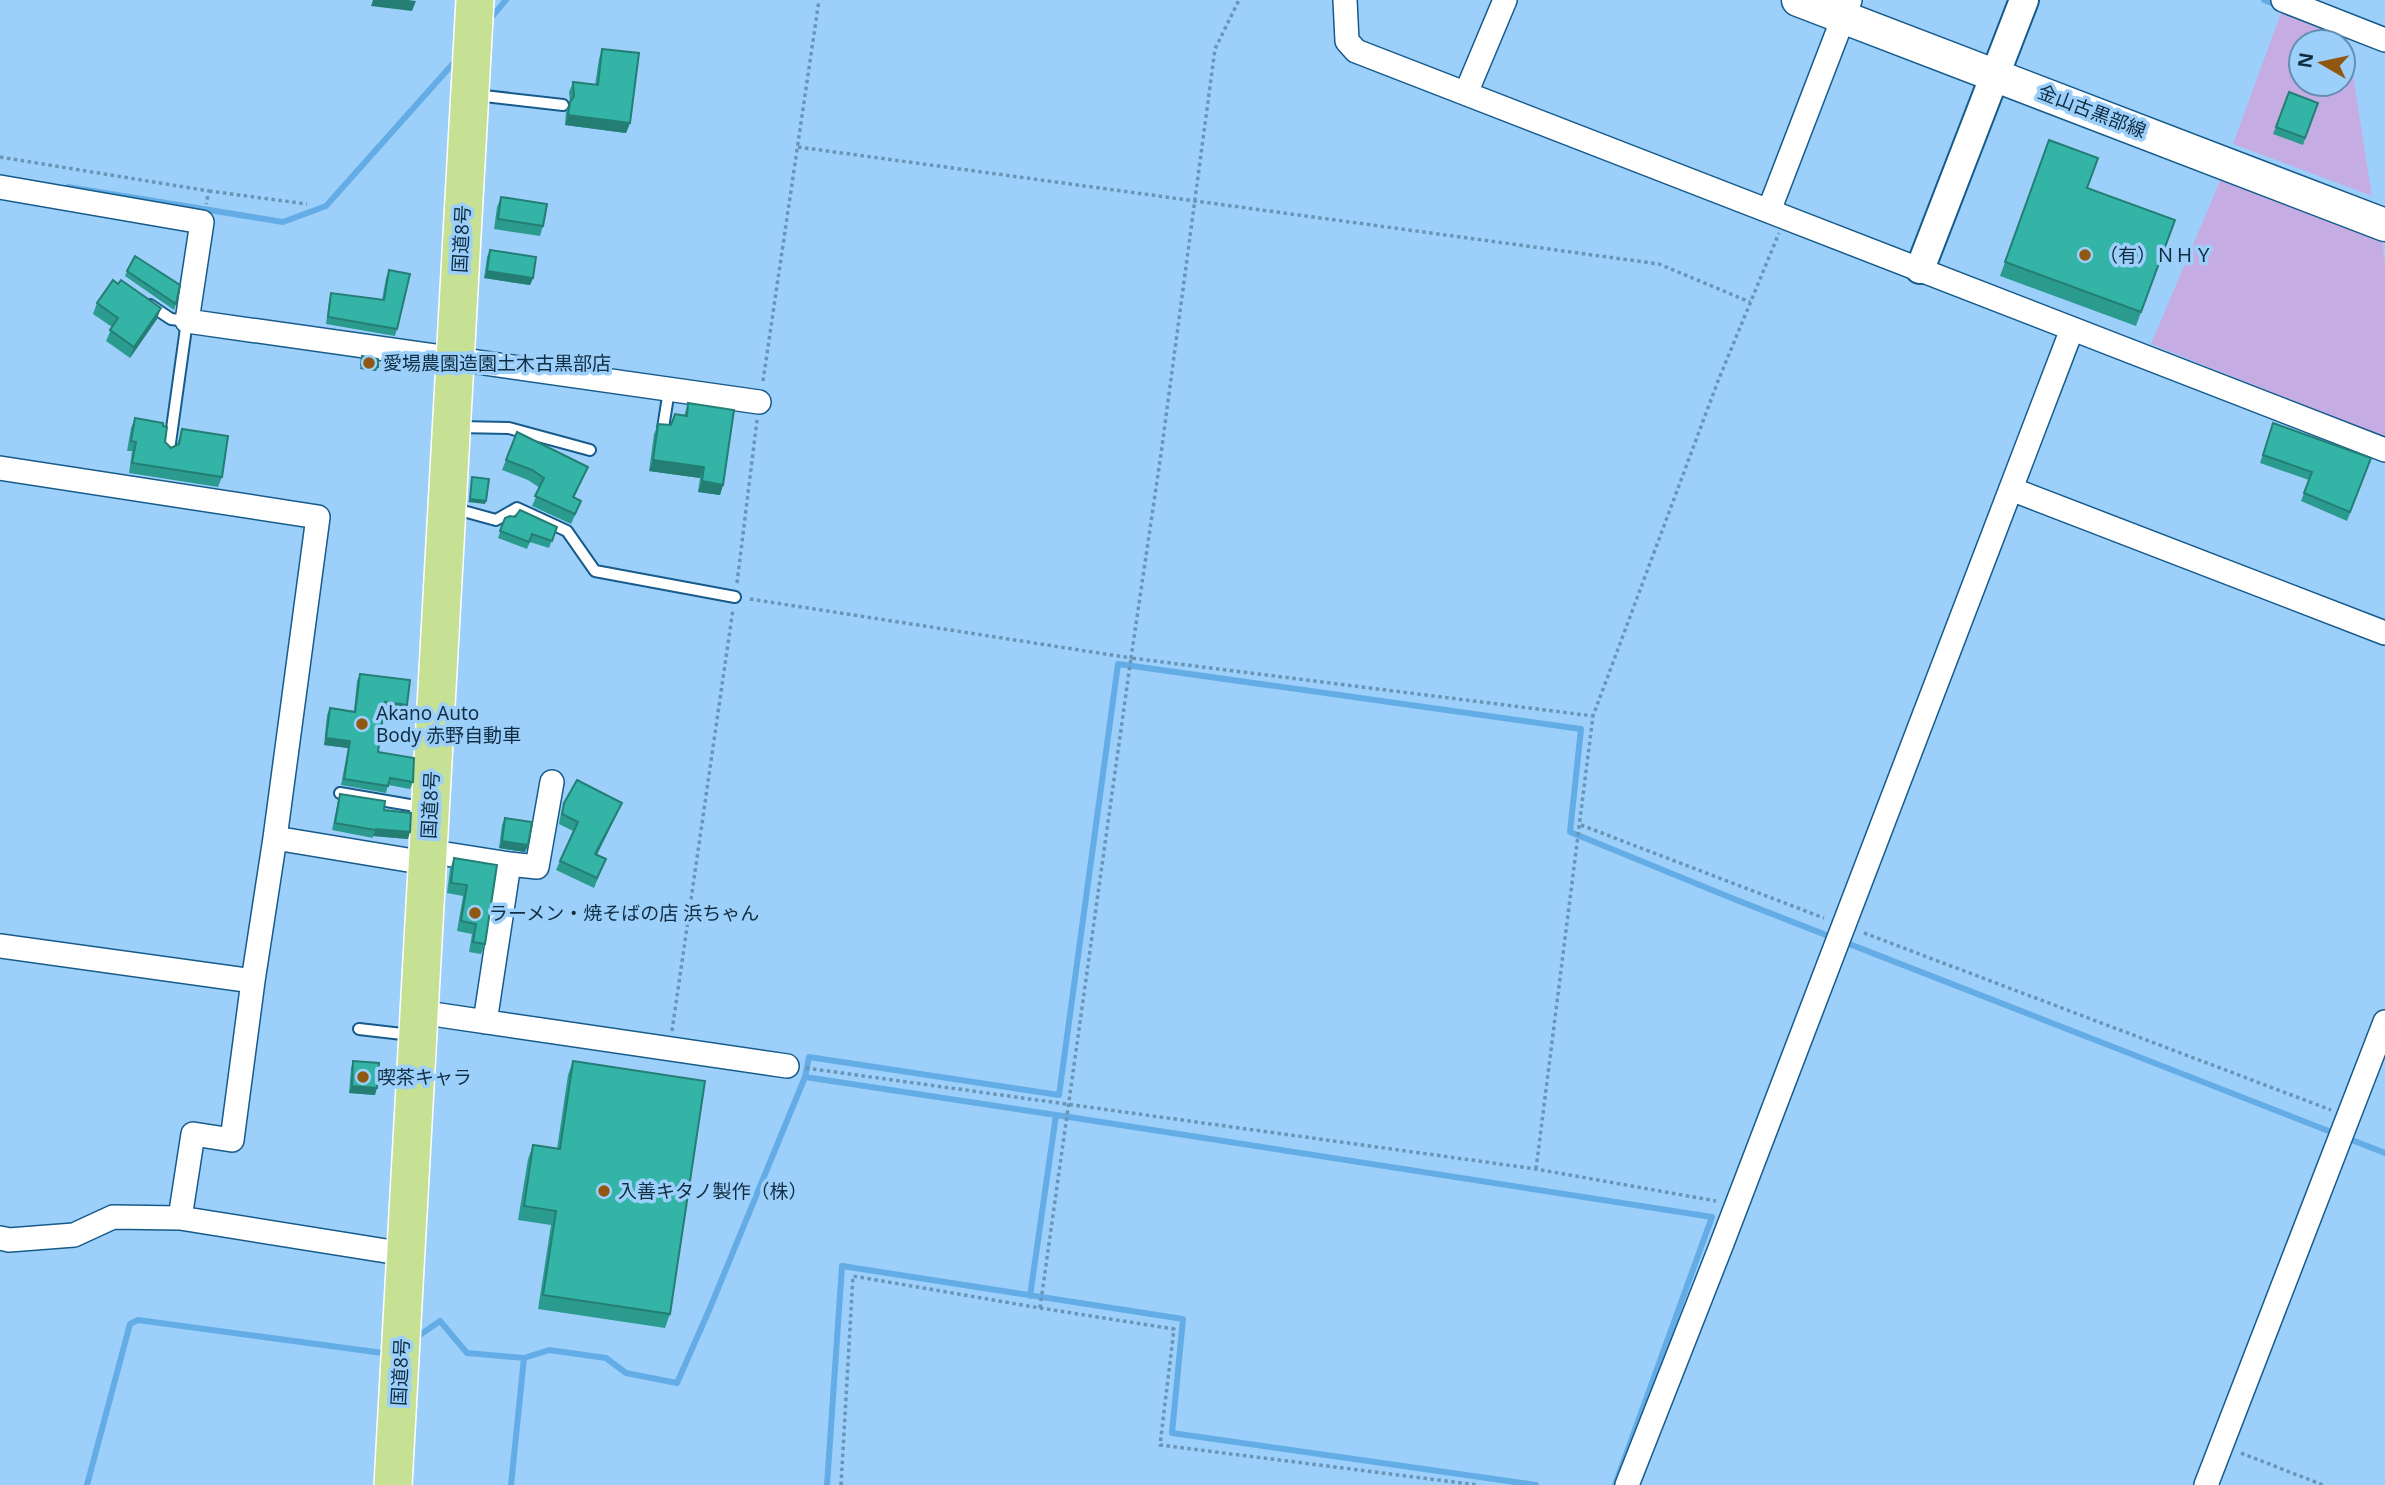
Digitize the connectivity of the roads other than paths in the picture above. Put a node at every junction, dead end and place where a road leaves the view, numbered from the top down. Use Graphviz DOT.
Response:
graph roads {
  1 [pos="475,0"];
  2 [pos="1345,0"];
  3 [pos="1505,0"];
  4 [pos="1798,0"];
  5 [pos="2024,0"];
  6 [pos="2283,0"];
  7 [pos="1847,8"];
  8 [pos="2385,40"];
  9 [pos="1996,76"];
  10 [pos="1466,93"];
  11 [pos="470,94"];
  12 [pos="563,105"];
  13 [pos="0,187"];
  14 [pos="1778,211"];
  15 [pos="2385,225"];
  16 [pos="1920,269"];
  17 [pos="138,296"];
  18 [pos="187,321"];
  19 [pos="2072,329"];
  20 [pos="454,360"];
  21 [pos="669,390"];
  22 [pos="759,402"];
  23 [pos="450,427"];
  24 [pos="663,428"];
  25 [pos="169,450"];
  26 [pos="590,450"];
  27 [pos="2385,450"];
  28 [pos="0,468"];
  29 [pos="2011,489"];
  30 [pos="446,506"];
  31 [pos="735,597"];
  32 [pos="2385,633"];
  33 [pos="552,782"];
  34 [pos="340,793"];
  35 [pos="429,808"];
  36 [pos="275,838"];
  37 [pos="427,857"];
  38 [pos="509,864"];
  39 [pos="0,947"];
  40 [pos="253,982"];
  41 [pos="485,1022"];
  42 [pos="2385,1022"];
  43 [pos="418,1024"];
  44 [pos="359,1029"];
  45 [pos="787,1066"];
  46 [pos="180,1217"];
  47 [pos="0,1238"];
  48 [pos="405,1254"];
  49 [pos="393,1485"];
  50 [pos="1627,1485"];
  51 [pos="2206,1485"];
  1 -- 11 [label="highway, 国道8号"];
  2 -- 10 [label="street"];
  3 -- 10 [label="street"];
  4 -- 7 [label="main road, 金山古黒部線"];
  5 -- 9 [label="street"];
  6 -- 8 [label="street"];
  7 -- 9 [label="main road, 金山古黒部線"];
  7 -- 14 [label="street"];
  9 -- 15 [label="main road, 金山古黒部線"];
  9 -- 16 [label="street"];
  10 -- 14 [label="street"];
  11 -- 12 [label="lane"];
  11 -- 20 [label="highway, 国道8号"];
  13 -- 18 [label="street"];
  14 -- 16 [label="street"];
  16 -- 19 [label="street"];
  17 -- 18 [label="lane"];
  18 -- 20 [label="street"];
  18 -- 25 [label="lane"];
  19 -- 27 [label="street"];
  19 -- 29 [label="street"];
  20 -- 21 [label="street"];
  20 -- 23 [label="highway, 国道8号"];
  21 -- 22 [label="street"];
  21 -- 24 [label="lane"];
  23 -- 26 [label="lane"];
  23 -- 30 [label="highway, 国道8号"];
  28 -- 36 [label="street"];
  29 -- 32 [label="street"];
  29 -- 50 [label="street"];
  30 -- 31 [label="lane"];
  30 -- 35 [label="highway, 国道8号"];
  33 -- 38 [label="street"];
  34 -- 35 [label="lane"];
  35 -- 37 [label="highway, 国道8号"];
  36 -- 37 [label="street"];
  36 -- 40 [label="street"];
  37 -- 38 [label="street"];
  37 -- 43 [label="highway, 国道8号"];
  38 -- 41 [label="street"];
  39 -- 40 [label="street"];
  40 -- 46 [label="street"];
  41 -- 43 [label="street"];
  41 -- 45 [label="street"];
  42 -- 51 [label="street"];
  43 -- 44 [label="lane"];
  43 -- 48 [label="highway, 国道8号"];
  46 -- 47 [label="street"];
  46 -- 48 [label="street"];
  48 -- 49 [label="highway, 国道8号"];
}
